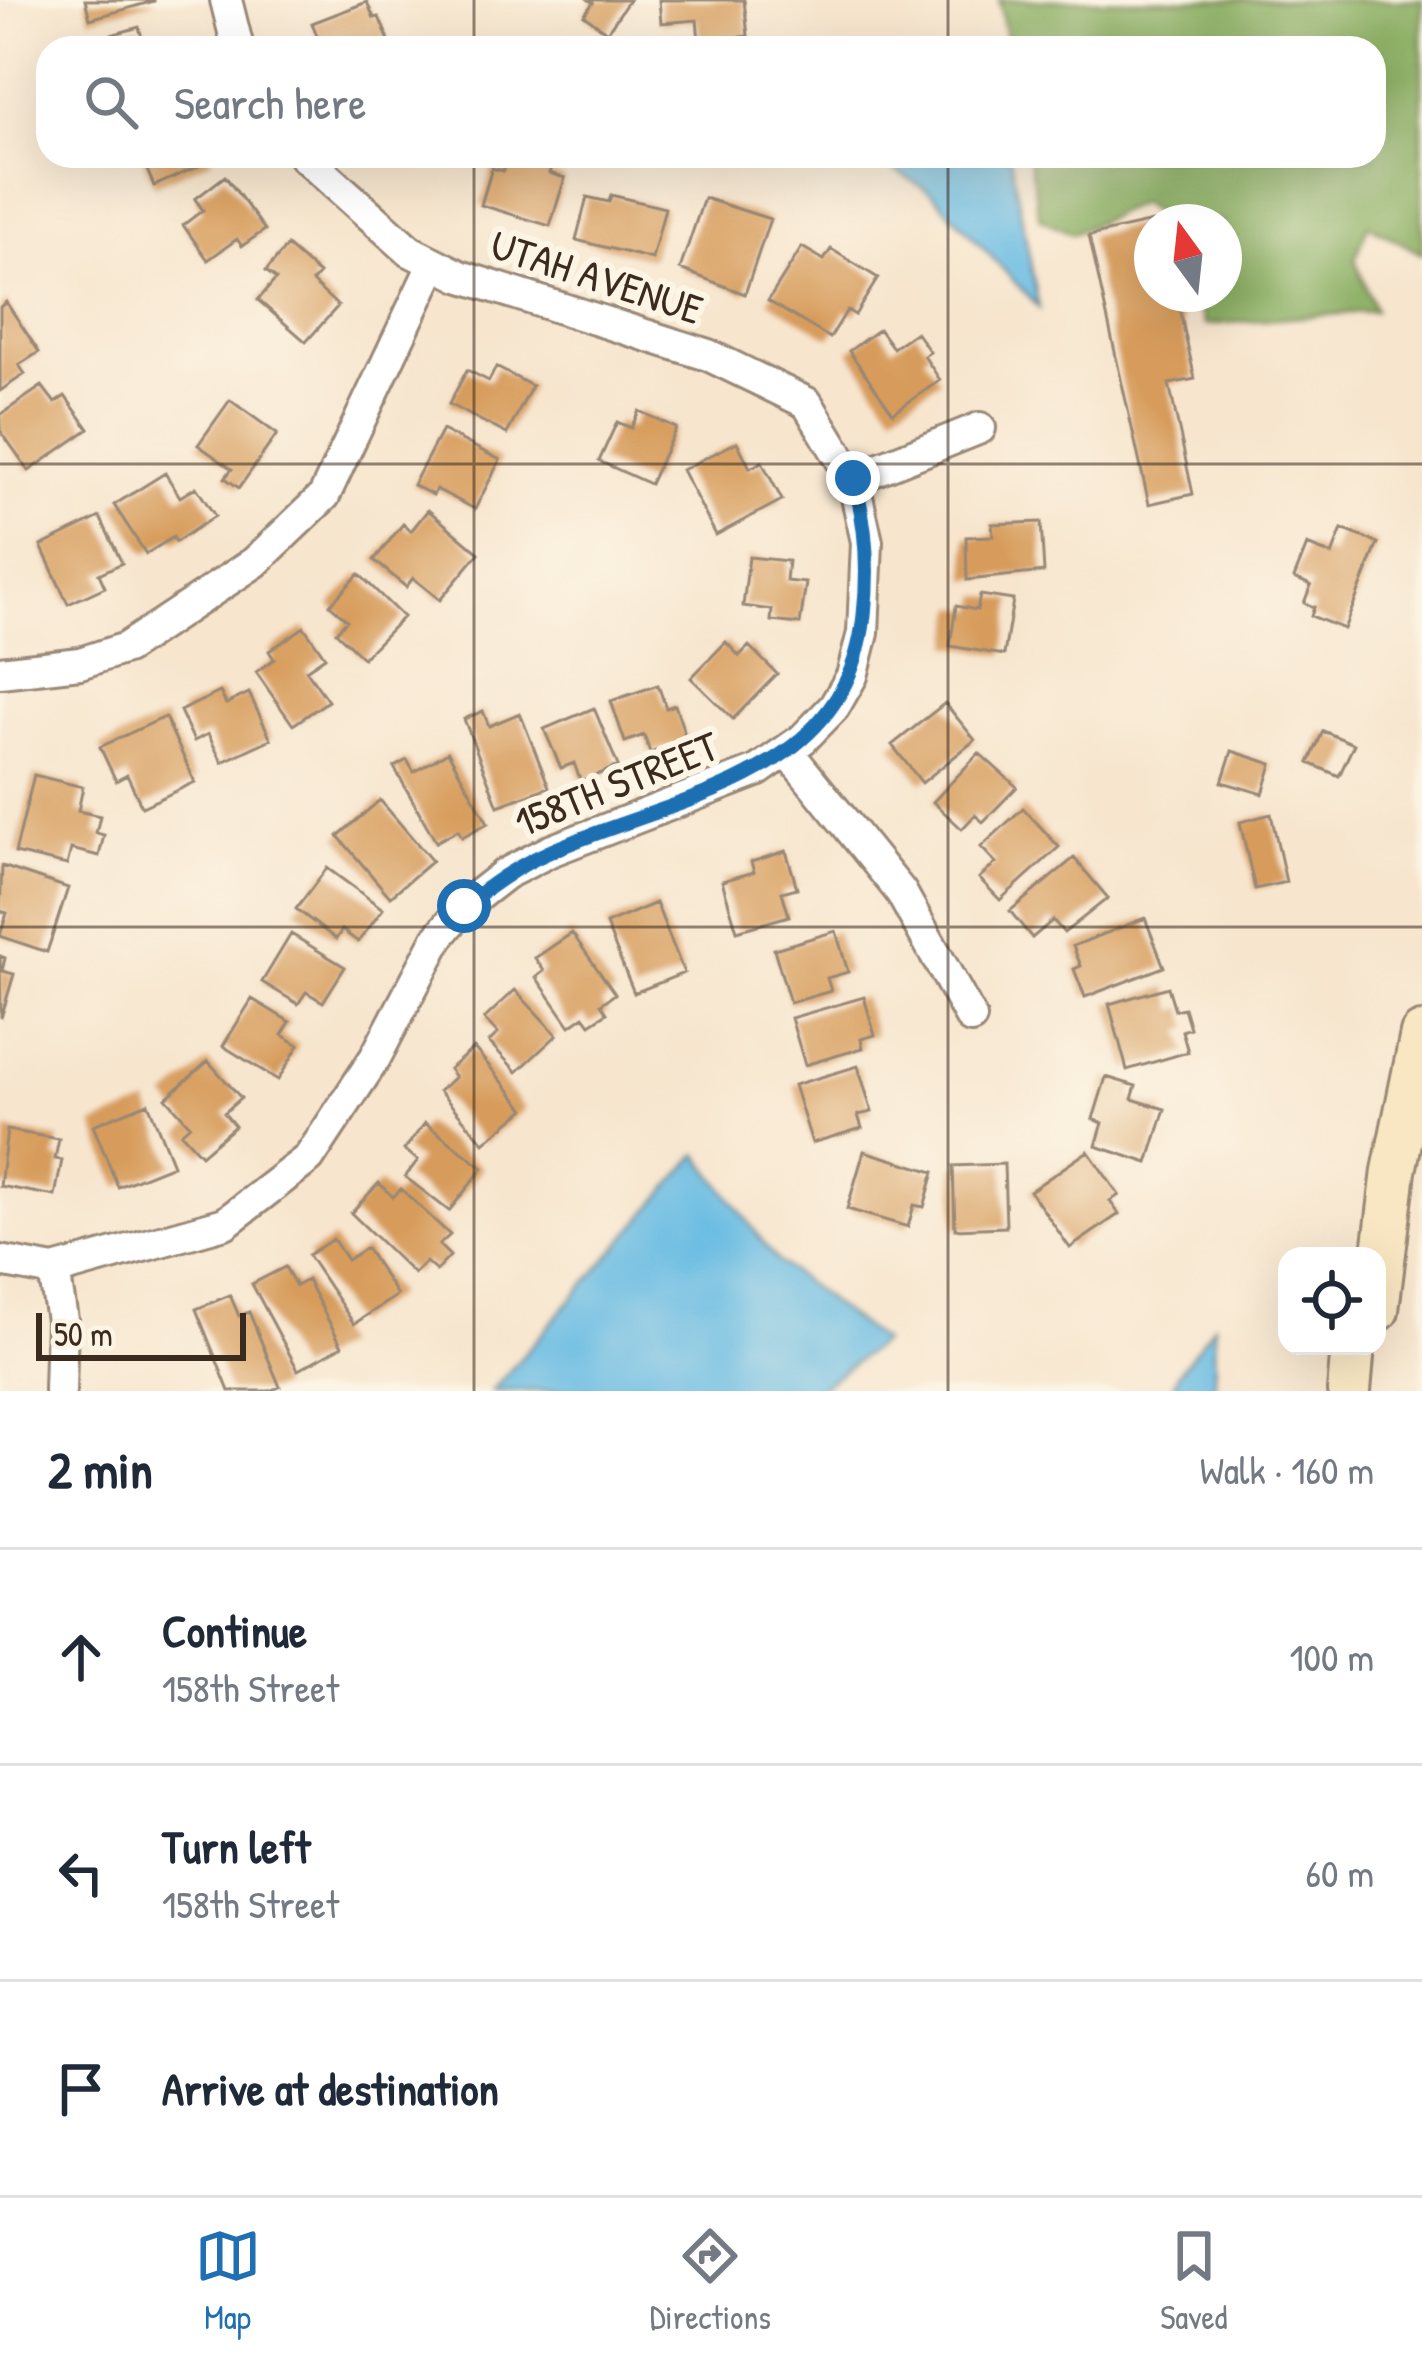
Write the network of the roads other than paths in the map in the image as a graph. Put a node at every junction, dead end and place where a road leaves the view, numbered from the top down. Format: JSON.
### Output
{"nodes":[{"id":1,"x":226,"y":0,"type":"edge"},
{"id":2,"x":235,"y":36,"type":"edge"},
{"id":3,"x":317,"y":168,"type":"edge"},
{"id":4,"x":434,"y":263,"type":"junction"},
{"id":5,"x":980,"y":428,"type":"dead end"},
{"id":6,"x":853,"y":478,"type":"junction"},
{"id":7,"x":0,"y":671,"type":"edge"},
{"id":8,"x":787,"y":751,"type":"junction"},
{"id":9,"x":971,"y":1018,"type":"dead end"},
{"id":10,"x":1422,"y":1034,"type":"edge"},
{"id":11,"x":1394,"y":1171,"type":"junction"},
{"id":12,"x":1376,"y":1247,"type":"edge"},
{"id":13,"x":1385,"y":1247,"type":"edge"},
{"id":14,"x":0,"y":1261,"type":"edge"},
{"id":15,"x":54,"y":1271,"type":"junction"},
{"id":16,"x":1352,"y":1355,"type":"edge"},
{"id":17,"x":1374,"y":1355,"type":"edge"},
{"id":18,"x":59,"y":1391,"type":"edge"},
{"id":19,"x":1349,"y":1391,"type":"edge"},
{"id":20,"x":1372,"y":1391,"type":"edge"}],
"edges":[{"from":1,"to":2,"type":"street"},
{"from":3,"to":4,"type":"street","name":"UTAH AVENUE"},
{"from":4,"to":6,"type":"street","name":"UTAH AVENUE"},
{"from":4,"to":7,"type":"street"},
{"from":5,"to":6,"type":"street"},
{"from":6,"to":8,"type":"street","name":"158TH STREET"},
{"from":8,"to":9,"type":"street"},
{"from":8,"to":15,"type":"street","name":"158TH STREET"},
{"from":10,"to":11,"type":"main road"},
{"from":11,"to":12,"type":"main road"},
{"from":11,"to":13,"type":"main road"},
{"from":14,"to":15,"type":"street","name":"158TH STREET"},
{"from":15,"to":18,"type":"street"},
{"from":16,"to":19,"type":"main road"},
{"from":17,"to":20,"type":"main road"}]}
